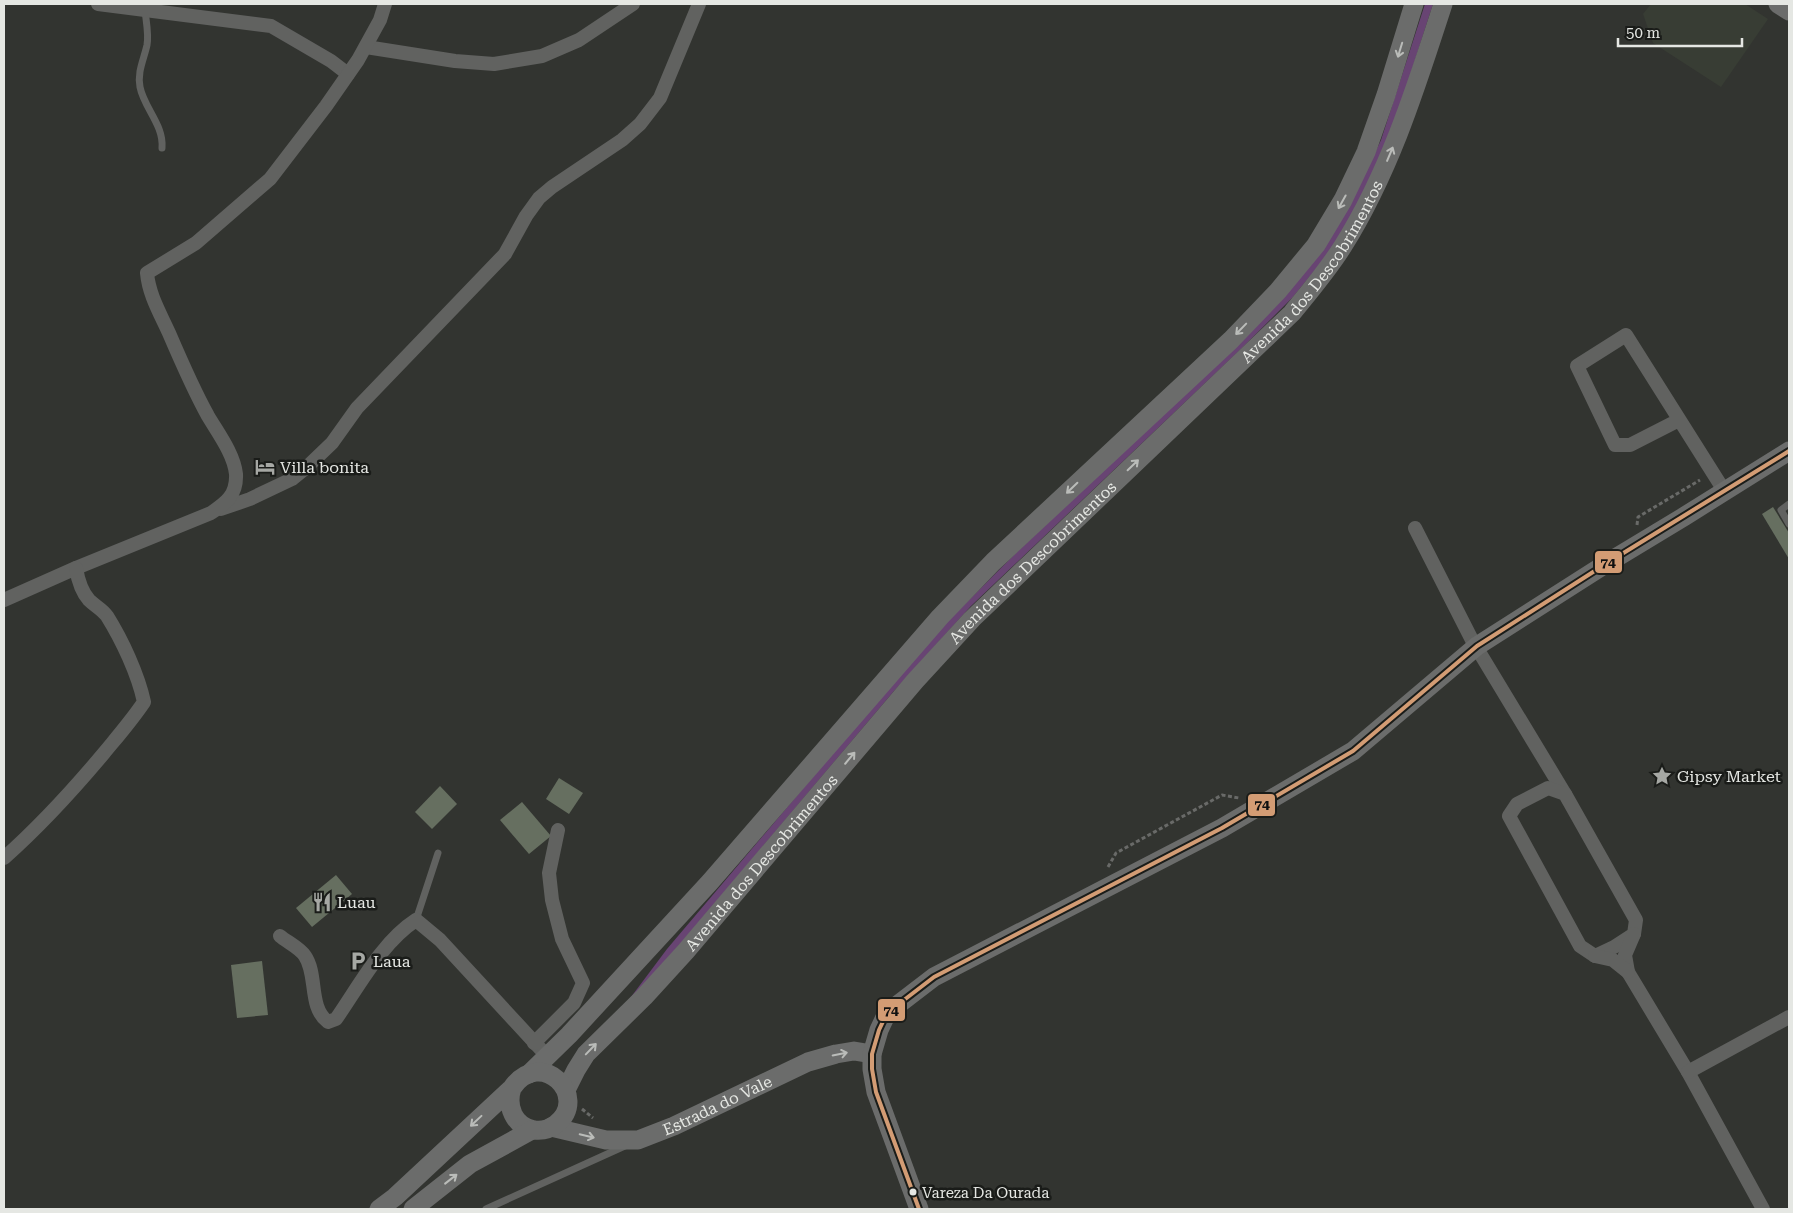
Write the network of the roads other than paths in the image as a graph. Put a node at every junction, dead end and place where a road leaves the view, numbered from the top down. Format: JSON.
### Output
{"nodes":[{"id":1,"x":98,"y":4,"type":"edge"},
{"id":2,"x":385,"y":4,"type":"edge"},
{"id":3,"x":633,"y":4,"type":"edge"},
{"id":4,"x":699,"y":4,"type":"edge"},
{"id":5,"x":1414,"y":4,"type":"edge"},
{"id":6,"x":1443,"y":4,"type":"edge"},
{"id":7,"x":1778,"y":4,"type":"edge"},
{"id":8,"x":145,"y":10,"type":"junction"},
{"id":9,"x":1789,"y":11,"type":"edge"},
{"id":10,"x":366,"y":47,"type":"junction"},
{"id":11,"x":348,"y":74,"type":"junction"},
{"id":12,"x":162,"y":148,"type":"dead end"},
{"id":13,"x":1679,"y":420,"type":"junction"},
{"id":14,"x":1789,"y":451,"type":"edge"},
{"id":15,"x":231,"y":457,"type":"junction"},
{"id":16,"x":1725,"y":492,"type":"junction"},
{"id":17,"x":250,"y":499,"type":"junction"},
{"id":18,"x":1789,"y":504,"type":"edge"},
{"id":19,"x":213,"y":511,"type":"junction"},
{"id":20,"x":1789,"y":524,"type":"edge"},
{"id":21,"x":1415,"y":528,"type":"dead end"},
{"id":22,"x":76,"y":568,"type":"junction"},
{"id":23,"x":4,"y":600,"type":"edge"},
{"id":24,"x":1477,"y":646,"type":"junction"},
{"id":25,"x":1543,"y":760,"type":"junction"},
{"id":26,"x":1565,"y":794,"type":"junction"},
{"id":27,"x":1534,"y":796,"type":"junction"},
{"id":28,"x":558,"y":830,"type":"dead end"},
{"id":29,"x":438,"y":853,"type":"dead end"},
{"id":30,"x":4,"y":858,"type":"edge"},
{"id":31,"x":416,"y":920,"type":"junction"},
{"id":32,"x":1634,"y":934,"type":"junction"},
{"id":33,"x":280,"y":936,"type":"dead end"},
{"id":34,"x":1595,"y":956,"type":"junction"},
{"id":35,"x":1628,"y":972,"type":"junction"},
{"id":36,"x":1789,"y":1017,"type":"edge"},
{"id":37,"x":541,"y":1049,"type":"junction"},
{"id":38,"x":872,"y":1054,"type":"junction"},
{"id":39,"x":1688,"y":1072,"type":"junction"},
{"id":40,"x":529,"y":1074,"type":"junction"},
{"id":41,"x":512,"y":1088,"type":"junction"},
{"id":42,"x":567,"y":1096,"type":"junction"},
{"id":43,"x":551,"y":1128,"type":"junction"},
{"id":44,"x":532,"y":1130,"type":"junction"},
{"id":45,"x":631,"y":1140,"type":"junction"},
{"id":46,"x":378,"y":1209,"type":"edge"},
{"id":47,"x":413,"y":1209,"type":"edge"},
{"id":48,"x":486,"y":1209,"type":"edge"},
{"id":49,"x":919,"y":1209,"type":"edge"},
{"id":50,"x":1763,"y":1209,"type":"edge"}],
"edges":[{"from":1,"to":8,"type":"street"},
{"from":2,"to":10,"type":"street"},
{"from":3,"to":10,"type":"street"},
{"from":4,"to":17,"type":"street"},
{"from":5,"to":37,"type":"main road","name":"Avenida dos Descobrimentos","one_way":true},
{"from":42,"to":6,"type":"main road","name":"Avenida dos Descobrimentos","one_way":true},
{"from":7,"to":9,"type":"main road"},
{"from":8,"to":11,"type":"street"},
{"from":8,"to":12,"type":"lane"},
{"from":10,"to":11,"type":"street"},
{"from":11,"to":15,"type":"street"},
{"from":13,"to":13,"type":"street"},
{"from":13,"to":16,"type":"street"},
{"from":14,"to":16,"type":"main road"},
{"from":15,"to":17,"type":"street"},
{"from":15,"to":19,"type":"street"},
{"from":16,"to":24,"type":"main road"},
{"from":17,"to":19,"type":"street"},
{"from":18,"to":20,"type":"lane"},
{"from":19,"to":22,"type":"street"},
{"from":21,"to":24,"type":"street"},
{"from":22,"to":23,"type":"street"},
{"from":22,"to":30,"type":"street"},
{"from":24,"to":25,"type":"street"},
{"from":24,"to":38,"type":"main road"},
{"from":25,"to":26,"type":"street"},
{"from":25,"to":27,"type":"street"},
{"from":26,"to":27,"type":"street"},
{"from":26,"to":32,"type":"street"},
{"from":27,"to":34,"type":"street"},
{"from":28,"to":37,"type":"street"},
{"from":29,"to":31,"type":"lane"},
{"from":31,"to":33,"type":"street"},
{"from":31,"to":37,"type":"street"},
{"from":32,"to":34,"type":"street"},
{"from":32,"to":35,"type":"street"},
{"from":34,"to":35,"type":"street"},
{"from":35,"to":39,"type":"street"},
{"from":36,"to":39,"type":"street"},
{"from":37,"to":40,"type":"main road","name":"Avenida dos Descobrimentos"},
{"from":45,"to":38,"type":"main road","name":"Estrada do Vale","one_way":true},
{"from":38,"to":49,"type":"main road"},
{"from":39,"to":50,"type":"street"},
{"from":40,"to":41,"type":"main road"},
{"from":40,"to":42,"type":"main road"},
{"from":41,"to":44,"type":"main road"},
{"from":41,"to":46,"type":"main road","one_way":true},
{"from":42,"to":43,"type":"main road"},
{"from":43,"to":44,"type":"main road"},
{"from":43,"to":45,"type":"main road","one_way":true},
{"from":47,"to":44,"type":"main road","one_way":true},
{"from":45,"to":48,"type":"lane"}]}
